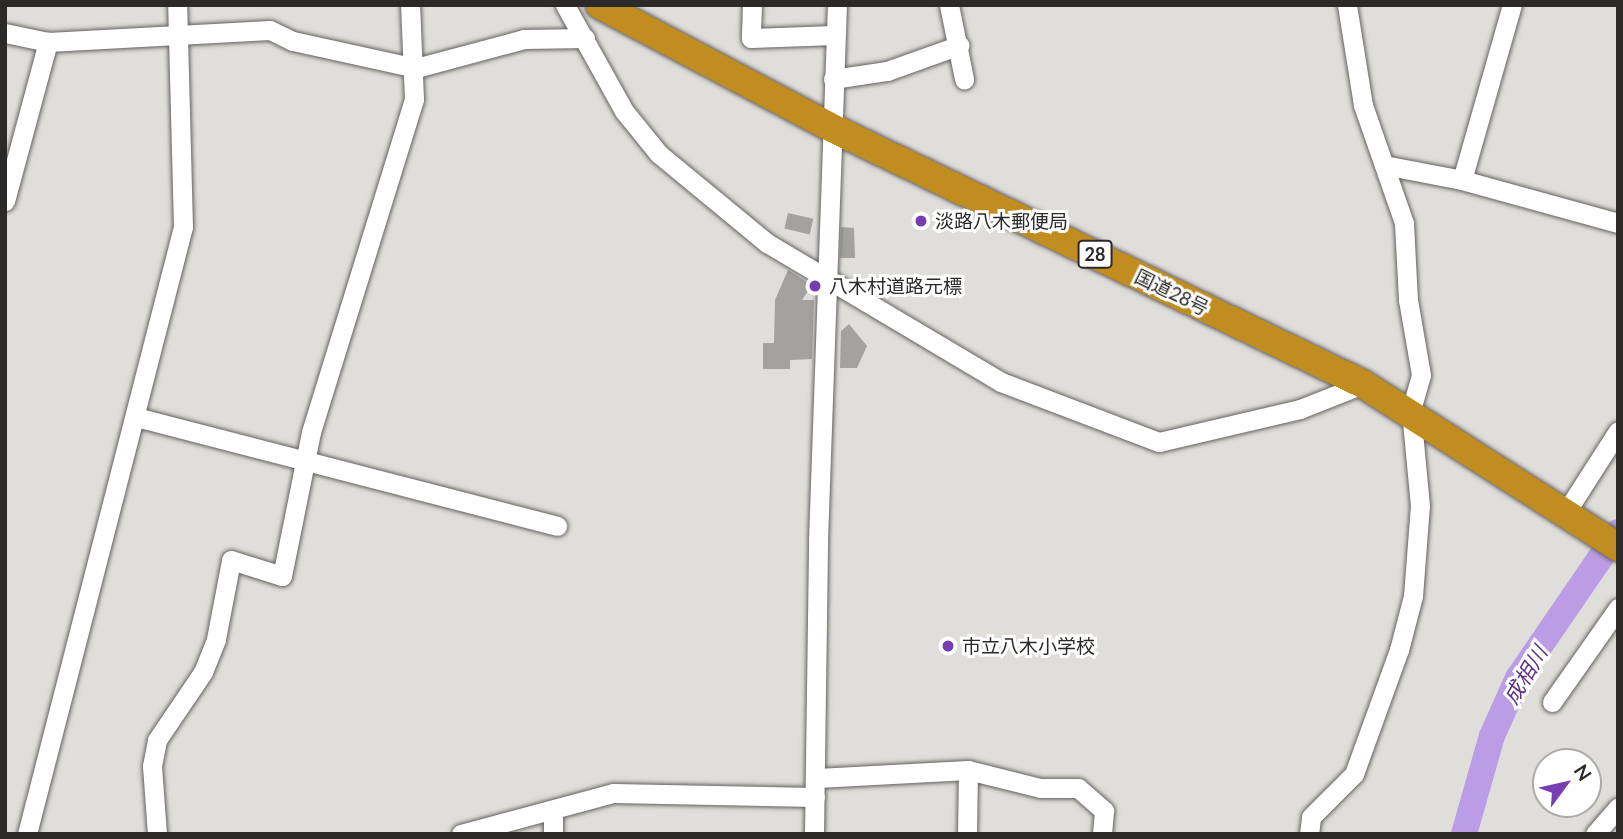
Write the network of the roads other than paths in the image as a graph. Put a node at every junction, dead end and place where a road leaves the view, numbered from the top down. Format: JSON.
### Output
{"nodes":[{"id":1,"x":177,"y":5,"type":"edge"},
{"id":2,"x":410,"y":5,"type":"edge"},
{"id":3,"x":565,"y":5,"type":"edge"},
{"id":4,"x":600,"y":5,"type":"edge"},
{"id":5,"x":752,"y":5,"type":"edge"},
{"id":6,"x":837,"y":5,"type":"edge"},
{"id":7,"x":949,"y":5,"type":"edge"},
{"id":8,"x":1347,"y":5,"type":"edge"},
{"id":9,"x":1512,"y":5,"type":"edge"},
{"id":10,"x":177,"y":32,"type":"junction"},
{"id":11,"x":5,"y":33,"type":"edge"},
{"id":12,"x":834,"y":35,"type":"junction"},
{"id":13,"x":585,"y":38,"type":"junction"},
{"id":14,"x":48,"y":42,"type":"junction"},
{"id":15,"x":960,"y":45,"type":"junction"},
{"id":16,"x":416,"y":68,"type":"junction"},
{"id":17,"x":834,"y":79,"type":"junction"},
{"id":18,"x":964,"y":79,"type":"dead end"},
{"id":19,"x":832,"y":128,"type":"junction"},
{"id":20,"x":1384,"y":165,"type":"junction"},
{"id":21,"x":1462,"y":180,"type":"junction"},
{"id":22,"x":5,"y":201,"type":"edge"},
{"id":23,"x":1618,"y":223,"type":"edge"},
{"id":24,"x":825,"y":276,"type":"junction"},
{"id":25,"x":1363,"y":384,"type":"junction"},
{"id":26,"x":1411,"y":410,"type":"junction"},
{"id":27,"x":136,"y":416,"type":"junction"},
{"id":28,"x":1618,"y":431,"type":"edge"},
{"id":29,"x":303,"y":460,"type":"junction"},
{"id":30,"x":1573,"y":517,"type":"junction"},
{"id":31,"x":557,"y":526,"type":"dead end"},
{"id":32,"x":1618,"y":547,"type":"edge"},
{"id":33,"x":1618,"y":608,"type":"edge"},
{"id":34,"x":1552,"y":702,"type":"dead end"},
{"id":35,"x":968,"y":771,"type":"junction"},
{"id":36,"x":816,"y":787,"type":"junction"},
{"id":37,"x":1618,"y":808,"type":"edge"},
{"id":38,"x":553,"y":811,"type":"junction"},
{"id":39,"x":27,"y":834,"type":"edge"},
{"id":40,"x":157,"y":834,"type":"edge"},
{"id":41,"x":461,"y":834,"type":"edge"},
{"id":42,"x":553,"y":834,"type":"edge"},
{"id":43,"x":814,"y":834,"type":"edge"},
{"id":44,"x":967,"y":834,"type":"edge"},
{"id":45,"x":1102,"y":834,"type":"edge"},
{"id":46,"x":1309,"y":834,"type":"edge"},
{"id":47,"x":1594,"y":834,"type":"edge"}],
"edges":[{"from":1,"to":10,"type":"street"},
{"from":2,"to":16,"type":"street"},
{"from":3,"to":13,"type":"street"},
{"from":4,"to":19,"type":"highway","name":"国道28号","number":"28"},
{"from":5,"to":12,"type":"street"},
{"from":6,"to":12,"type":"street"},
{"from":7,"to":15,"type":"street"},
{"from":8,"to":20,"type":"street"},
{"from":9,"to":21,"type":"street"},
{"from":10,"to":14,"type":"street"},
{"from":10,"to":16,"type":"street"},
{"from":10,"to":27,"type":"street"},
{"from":11,"to":14,"type":"street"},
{"from":12,"to":17,"type":"street"},
{"from":13,"to":16,"type":"street"},
{"from":13,"to":24,"type":"street"},
{"from":14,"to":22,"type":"street"},
{"from":15,"to":17,"type":"street"},
{"from":15,"to":18,"type":"street"},
{"from":16,"to":29,"type":"street"},
{"from":17,"to":19,"type":"street"},
{"from":19,"to":24,"type":"street"},
{"from":19,"to":25,"type":"highway","name":"国道28号","number":"28"},
{"from":20,"to":21,"type":"street"},
{"from":20,"to":26,"type":"street"},
{"from":21,"to":23,"type":"street"},
{"from":24,"to":25,"type":"street"},
{"from":24,"to":36,"type":"street"},
{"from":25,"to":26,"type":"highway","name":"国道28号","number":"28"},
{"from":26,"to":30,"type":"highway","name":"国道28号","number":"28"},
{"from":26,"to":46,"type":"street"},
{"from":27,"to":29,"type":"street"},
{"from":27,"to":39,"type":"street"},
{"from":28,"to":30,"type":"street"},
{"from":29,"to":31,"type":"street"},
{"from":29,"to":40,"type":"street"},
{"from":30,"to":32,"type":"highway","name":"国道28号","number":"28"},
{"from":33,"to":34,"type":"street"},
{"from":35,"to":36,"type":"street"},
{"from":35,"to":44,"type":"street"},
{"from":35,"to":45,"type":"street"},
{"from":36,"to":38,"type":"street"},
{"from":36,"to":43,"type":"street"},
{"from":37,"to":47,"type":"street"},
{"from":38,"to":41,"type":"street"},
{"from":38,"to":42,"type":"street"}]}
